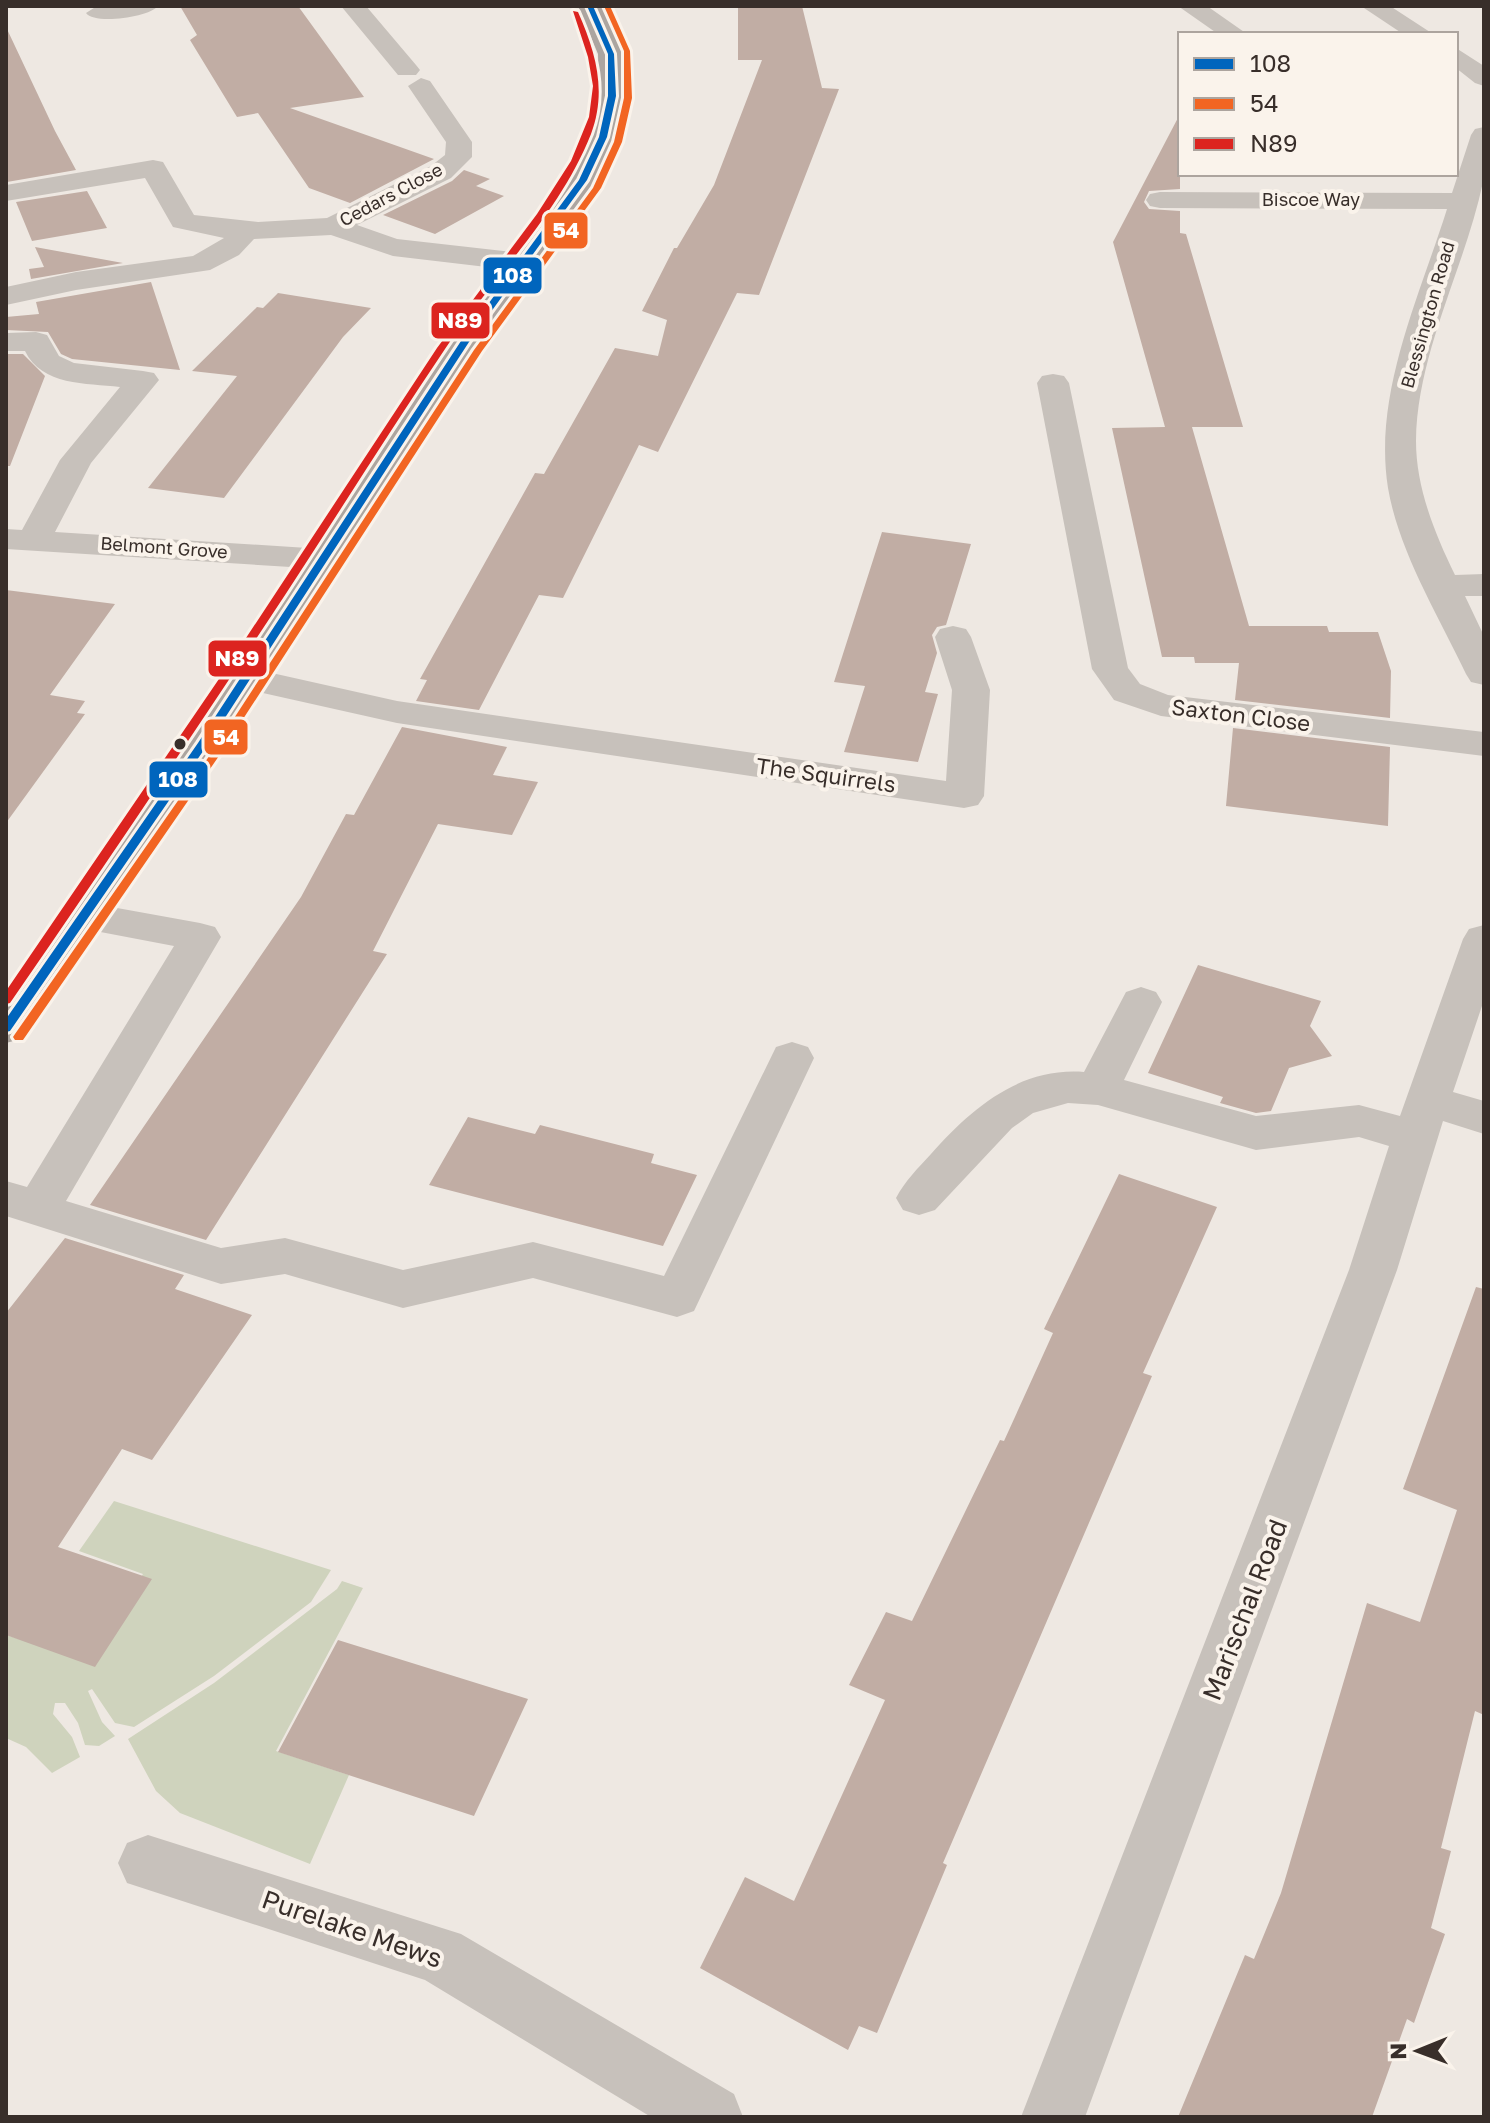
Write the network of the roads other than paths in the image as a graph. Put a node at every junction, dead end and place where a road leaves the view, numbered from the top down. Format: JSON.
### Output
{"nodes":[{"id":1,"x":146,"y":6,"type":"edge"},
{"id":2,"x":353,"y":6,"type":"edge"},
{"id":3,"x":590,"y":6,"type":"edge"},
{"id":4,"x":1190,"y":6,"type":"edge"},
{"id":5,"x":1373,"y":6,"type":"edge"},
{"id":6,"x":98,"y":13,"type":"dead end"},
{"id":7,"x":1232,"y":32,"type":"edge"},
{"id":8,"x":1418,"y":32,"type":"edge"},
{"id":9,"x":1458,"y":58,"type":"edge"},
{"id":10,"x":1484,"y":78,"type":"edge"},
{"id":11,"x":1484,"y":135,"type":"edge"},
{"id":12,"x":6,"y":193,"type":"edge"},
{"id":13,"x":1160,"y":200,"type":"dead end"},
{"id":14,"x":1467,"y":220,"type":"edge"},
{"id":15,"x":333,"y":226,"type":"junction"},
{"id":16,"x":246,"y":231,"type":"junction"},
{"id":17,"x":521,"y":262,"type":"junction"},
{"id":18,"x":6,"y":296,"type":"edge"},
{"id":19,"x":6,"y":342,"type":"edge"},
{"id":20,"x":1053,"y":383,"type":"dead end"},
{"id":21,"x":20,"y":539,"type":"edge"},
{"id":22,"x":323,"y":559,"type":"junction"},
{"id":23,"x":1484,"y":585,"type":"edge"},
{"id":24,"x":1442,"y":586,"type":"junction"},
{"id":25,"x":953,"y":637,"type":"dead end"},
{"id":26,"x":1484,"y":674,"type":"edge"},
{"id":27,"x":245,"y":678,"type":"junction"},
{"id":28,"x":1484,"y":744,"type":"edge"},
{"id":29,"x":84,"y":916,"type":"junction"},
{"id":30,"x":1483,"y":946,"type":"edge"},
{"id":31,"x":1141,"y":1002,"type":"dead end"},
{"id":32,"x":6,"y":1028,"type":"edge"},
{"id":33,"x":792,"y":1058,"type":"dead end"},
{"id":34,"x":1098,"y":1089,"type":"junction"},
{"id":35,"x":1422,"y":1118,"type":"junction"},
{"id":36,"x":1484,"y":1118,"type":"edge"},
{"id":37,"x":919,"y":1198,"type":"dead end"},
{"id":38,"x":22,"y":1204,"type":"edge"},
{"id":39,"x":148,"y":1863,"type":"dead end"},
{"id":40,"x":711,"y":2117,"type":"edge"},
{"id":41,"x":1053,"y":2117,"type":"edge"}],
"edges":[{"from":1,"to":6,"type":"street"},
{"from":2,"to":15,"type":"street","name":"Cedars Close"},
{"from":3,"to":17,"type":"main road"},
{"from":4,"to":7,"type":"street"},
{"from":5,"to":8,"type":"street"},
{"from":9,"to":10,"type":"street"},
{"from":11,"to":14,"type":"street","name":"Blessington Road"},
{"from":12,"to":16,"type":"street"},
{"from":13,"to":14,"type":"street","name":"Biscoe Way"},
{"from":14,"to":24,"type":"street","name":"Blessington Road"},
{"from":15,"to":16,"type":"street"},
{"from":15,"to":17,"type":"street","name":"Cedars Close"},
{"from":16,"to":18,"type":"street"},
{"from":17,"to":22,"type":"main road"},
{"from":19,"to":21,"type":"street"},
{"from":20,"to":28,"type":"street","name":"Saxton Close"},
{"from":21,"to":22,"type":"street","name":"Belmont Grove"},
{"from":22,"to":27,"type":"main road"},
{"from":23,"to":24,"type":"street"},
{"from":24,"to":26,"type":"street","name":"Blessington Road"},
{"from":25,"to":27,"type":"street","name":"The Squirrels"},
{"from":27,"to":29,"type":"main road"},
{"from":29,"to":32,"type":"main road"},
{"from":29,"to":38,"type":"street"},
{"from":30,"to":35,"type":"street","name":"Marischal Road"},
{"from":31,"to":34,"type":"street"},
{"from":33,"to":38,"type":"street"},
{"from":34,"to":35,"type":"street"},
{"from":34,"to":37,"type":"street"},
{"from":35,"to":36,"type":"street"},
{"from":35,"to":41,"type":"street","name":"Marischal Road"},
{"from":39,"to":40,"type":"street","name":"Purelake Mews"}]}
